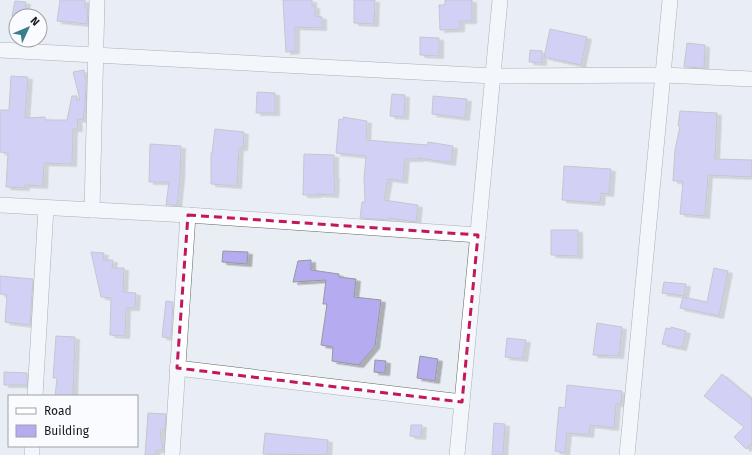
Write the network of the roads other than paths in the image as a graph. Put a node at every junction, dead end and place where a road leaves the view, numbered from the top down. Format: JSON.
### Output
{"nodes":[{"id":1,"x":98,"y":0,"type":"edge"},
{"id":2,"x":500,"y":0,"type":"edge"},
{"id":3,"x":670,"y":0,"type":"edge"},
{"id":4,"x":0,"y":50,"type":"edge"},
{"id":5,"x":96,"y":55,"type":"junction"},
{"id":6,"x":664,"y":75,"type":"junction"},
{"id":7,"x":493,"y":76,"type":"junction"},
{"id":8,"x":752,"y":79,"type":"edge"},
{"id":9,"x":0,"y":205,"type":"edge"},
{"id":10,"x":46,"y":208,"type":"junction"},
{"id":11,"x":92,"y":210,"type":"junction"},
{"id":12,"x":188,"y":215,"type":"junction"},
{"id":13,"x":478,"y":235,"type":"junction"},
{"id":14,"x":177,"y":368,"type":"junction"},
{"id":15,"x":35,"y":395,"type":"edge"},
{"id":16,"x":462,"y":402,"type":"junction"},
{"id":17,"x":172,"y":455,"type":"edge"},
{"id":18,"x":457,"y":455,"type":"edge"},
{"id":19,"x":627,"y":455,"type":"edge"}],
"edges":[{"from":1,"to":5,"type":"street"},
{"from":2,"to":7,"type":"street"},
{"from":3,"to":6,"type":"street"},
{"from":4,"to":5,"type":"street"},
{"from":5,"to":7,"type":"street"},
{"from":5,"to":11,"type":"street"},
{"from":6,"to":7,"type":"street"},
{"from":6,"to":8,"type":"street"},
{"from":6,"to":19,"type":"street"},
{"from":7,"to":13,"type":"street"},
{"from":9,"to":10,"type":"street"},
{"from":10,"to":11,"type":"street"},
{"from":10,"to":15,"type":"street"},
{"from":11,"to":12,"type":"street"},
{"from":12,"to":13,"type":"street"},
{"from":12,"to":14,"type":"street"},
{"from":13,"to":16,"type":"street"},
{"from":14,"to":16,"type":"street"},
{"from":14,"to":17,"type":"street"},
{"from":16,"to":18,"type":"street"}]}
